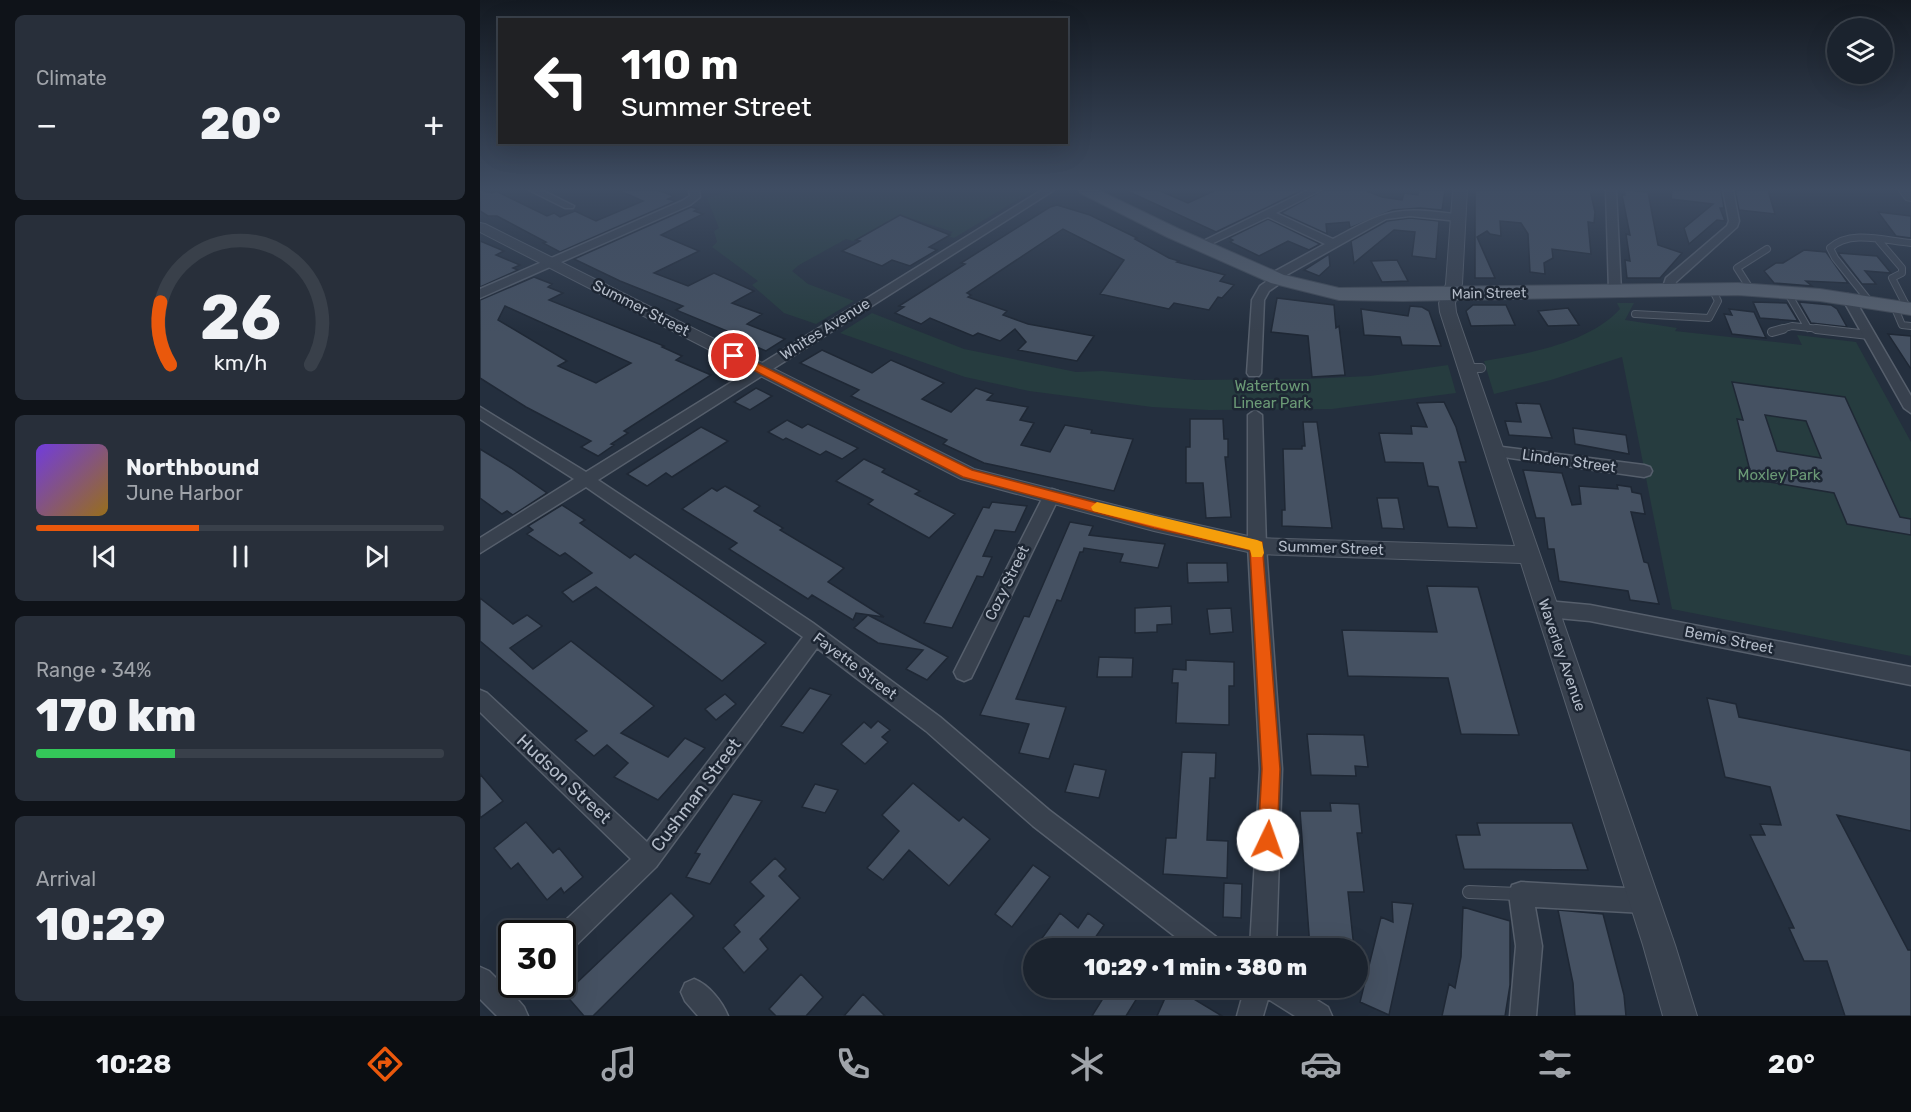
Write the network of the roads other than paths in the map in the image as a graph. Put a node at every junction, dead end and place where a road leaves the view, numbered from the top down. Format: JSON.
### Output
{"nodes":[{"id":1,"x":501,"y":237,"type":"edge"},
{"id":2,"x":609,"y":237,"type":"edge"},
{"id":3,"x":973,"y":237,"type":"edge"},
{"id":4,"x":1185,"y":237,"type":"edge"},
{"id":5,"x":1217,"y":237,"type":"edge"},
{"id":6,"x":1320,"y":237,"type":"edge"},
{"id":7,"x":1347,"y":237,"type":"edge"},
{"id":8,"x":1457,"y":237,"type":"edge"},
{"id":9,"x":1613,"y":237,"type":"edge"},
{"id":10,"x":1719,"y":237,"type":"edge"},
{"id":11,"x":1879,"y":241,"type":"junction"},
{"id":12,"x":1911,"y":243,"type":"edge"},
{"id":13,"x":1334,"y":244,"type":"junction"},
{"id":14,"x":1201,"y":245,"type":"junction"},
{"id":15,"x":1767,"y":249,"type":"dead end"},
{"id":16,"x":551,"y":263,"type":"junction"},
{"id":17,"x":1276,"y":278,"type":"junction"},
{"id":18,"x":1712,"y":289,"type":"junction"},
{"id":19,"x":1668,"y":290,"type":"junction"},
{"id":20,"x":1751,"y":290,"type":"junction"},
{"id":21,"x":1615,"y":291,"type":"junction"},
{"id":22,"x":1787,"y":292,"type":"junction"},
{"id":23,"x":480,"y":294,"type":"edge"},
{"id":24,"x":1451,"y":294,"type":"junction"},
{"id":25,"x":1848,"y":298,"type":"junction"},
{"id":26,"x":1870,"y":302,"type":"junction"},
{"id":27,"x":1906,"y":312,"type":"edge"},
{"id":28,"x":1635,"y":314,"type":"dead end"},
{"id":29,"x":1808,"y":328,"type":"junction"},
{"id":30,"x":1772,"y":332,"type":"dead end"},
{"id":31,"x":1869,"y":335,"type":"junction"},
{"id":32,"x":761,"y":369,"type":"junction"},
{"id":33,"x":1254,"y":373,"type":"dead end"},
{"id":34,"x":1911,"y":408,"type":"edge"},
{"id":35,"x":480,"y":412,"type":"edge"},
{"id":36,"x":1255,"y":415,"type":"dead end"},
{"id":37,"x":1494,"y":451,"type":"junction"},
{"id":38,"x":1644,"y":471,"type":"dead end"},
{"id":39,"x":586,"y":479,"type":"junction"},
{"id":40,"x":1052,"y":495,"type":"junction"},
{"id":41,"x":480,"y":546,"type":"edge"},
{"id":42,"x":1257,"y":546,"type":"junction"},
{"id":43,"x":1529,"y":555,"type":"junction"},
{"id":44,"x":1547,"y":609,"type":"junction"},
{"id":45,"x":815,"y":636,"type":"junction"},
{"id":46,"x":964,"y":672,"type":"dead end"},
{"id":47,"x":1911,"y":676,"type":"edge"},
{"id":48,"x":480,"y":699,"type":"edge"},
{"id":49,"x":648,"y":859,"type":"junction"},
{"id":50,"x":1469,"y":892,"type":"dead end"},
{"id":51,"x":1521,"y":894,"type":"junction"},
{"id":52,"x":1644,"y":901,"type":"junction"},
{"id":53,"x":576,"y":928,"type":"edge"},
{"id":54,"x":1197,"y":938,"type":"edge"},
{"id":55,"x":1263,"y":938,"type":"edge"},
{"id":56,"x":480,"y":980,"type":"edge"},
{"id":57,"x":694,"y":992,"type":"dead end"},
{"id":58,"x":1255,"y":998,"type":"edge"},
{"id":59,"x":1290,"y":998,"type":"edge"},
{"id":60,"x":510,"y":999,"type":"edge"},
{"id":61,"x":715,"y":1016,"type":"edge"},
{"id":62,"x":1250,"y":1016,"type":"edge"},
{"id":63,"x":1319,"y":1016,"type":"edge"},
{"id":64,"x":1523,"y":1016,"type":"edge"},
{"id":65,"x":1680,"y":1016,"type":"edge"}],
"edges":[{"from":1,"to":16,"type":"street","name":"Summer Street"},
{"from":2,"to":16,"type":"street"},
{"from":3,"to":32,"type":"street","name":"Whites Avenue"},
{"from":4,"to":14,"type":"main road","name":"Main Street"},
{"from":5,"to":14,"type":"street"},
{"from":6,"to":13,"type":"street"},
{"from":7,"to":13,"type":"street"},
{"from":8,"to":24,"type":"street","name":"Waverley Avenue"},
{"from":9,"to":21,"type":"street"},
{"from":10,"to":19,"type":"street"},
{"from":11,"to":12,"type":"lane"},
{"from":11,"to":26,"type":"lane"},
{"from":11,"to":27,"type":"lane"},
{"from":13,"to":17,"type":"street"},
{"from":14,"to":17,"type":"main road","name":"Main Street"},
{"from":15,"to":20,"type":"lane"},
{"from":16,"to":23,"type":"street"},
{"from":16,"to":32,"type":"street","name":"Summer Street"},
{"from":17,"to":24,"type":"main road","name":"Main Street"},
{"from":17,"to":33,"type":"street"},
{"from":18,"to":19,"type":"main road","name":"Main Street"},
{"from":18,"to":20,"type":"main road","name":"Main Street"},
{"from":18,"to":28,"type":"lane"},
{"from":19,"to":21,"type":"main road","name":"Main Street"},
{"from":20,"to":22,"type":"main road","name":"Main Street"},
{"from":21,"to":24,"type":"main road","name":"Main Street"},
{"from":22,"to":25,"type":"main road","name":"Main Street"},
{"from":22,"to":29,"type":"lane"},
{"from":24,"to":37,"type":"street","name":"Waverley Avenue"},
{"from":25,"to":26,"type":"main road","name":"Main Street"},
{"from":25,"to":31,"type":"street"},
{"from":26,"to":27,"type":"main road","name":"Main Street"},
{"from":29,"to":30,"type":"lane"},
{"from":29,"to":31,"type":"lane"},
{"from":31,"to":34,"type":"street"},
{"from":32,"to":39,"type":"street","name":"Whites Avenue"},
{"from":32,"to":40,"type":"street","name":"Summer Street"},
{"from":35,"to":39,"type":"street","name":"Fayette Street"},
{"from":36,"to":42,"type":"street"},
{"from":37,"to":38,"type":"street","name":"Linden Street"},
{"from":37,"to":43,"type":"street","name":"Waverley Avenue"},
{"from":39,"to":41,"type":"street","name":"Whites Avenue"},
{"from":39,"to":45,"type":"street","name":"Fayette Street"},
{"from":40,"to":42,"type":"street","name":"Summer Street"},
{"from":40,"to":46,"type":"street","name":"Cozy Street"},
{"from":42,"to":43,"type":"street","name":"Summer Street"},
{"from":42,"to":55,"type":"street"},
{"from":43,"to":44,"type":"street","name":"Waverley Avenue"},
{"from":44,"to":47,"type":"street","name":"Bemis Street"},
{"from":44,"to":52,"type":"street","name":"Waverley Avenue"},
{"from":45,"to":49,"type":"street","name":"Cushman Street"},
{"from":45,"to":54,"type":"street","name":"Fayette Street"},
{"from":48,"to":49,"type":"street","name":"Hudson Street"},
{"from":49,"to":53,"type":"street","name":"Cushman Street"},
{"from":50,"to":51,"type":"lane"},
{"from":51,"to":52,"type":"street"},
{"from":51,"to":64,"type":"street"},
{"from":52,"to":65,"type":"street","name":"Waverley Avenue"},
{"from":56,"to":60,"type":"street"},
{"from":57,"to":61,"type":"street"},
{"from":58,"to":62,"type":"street"},
{"from":59,"to":63,"type":"street"}]}
